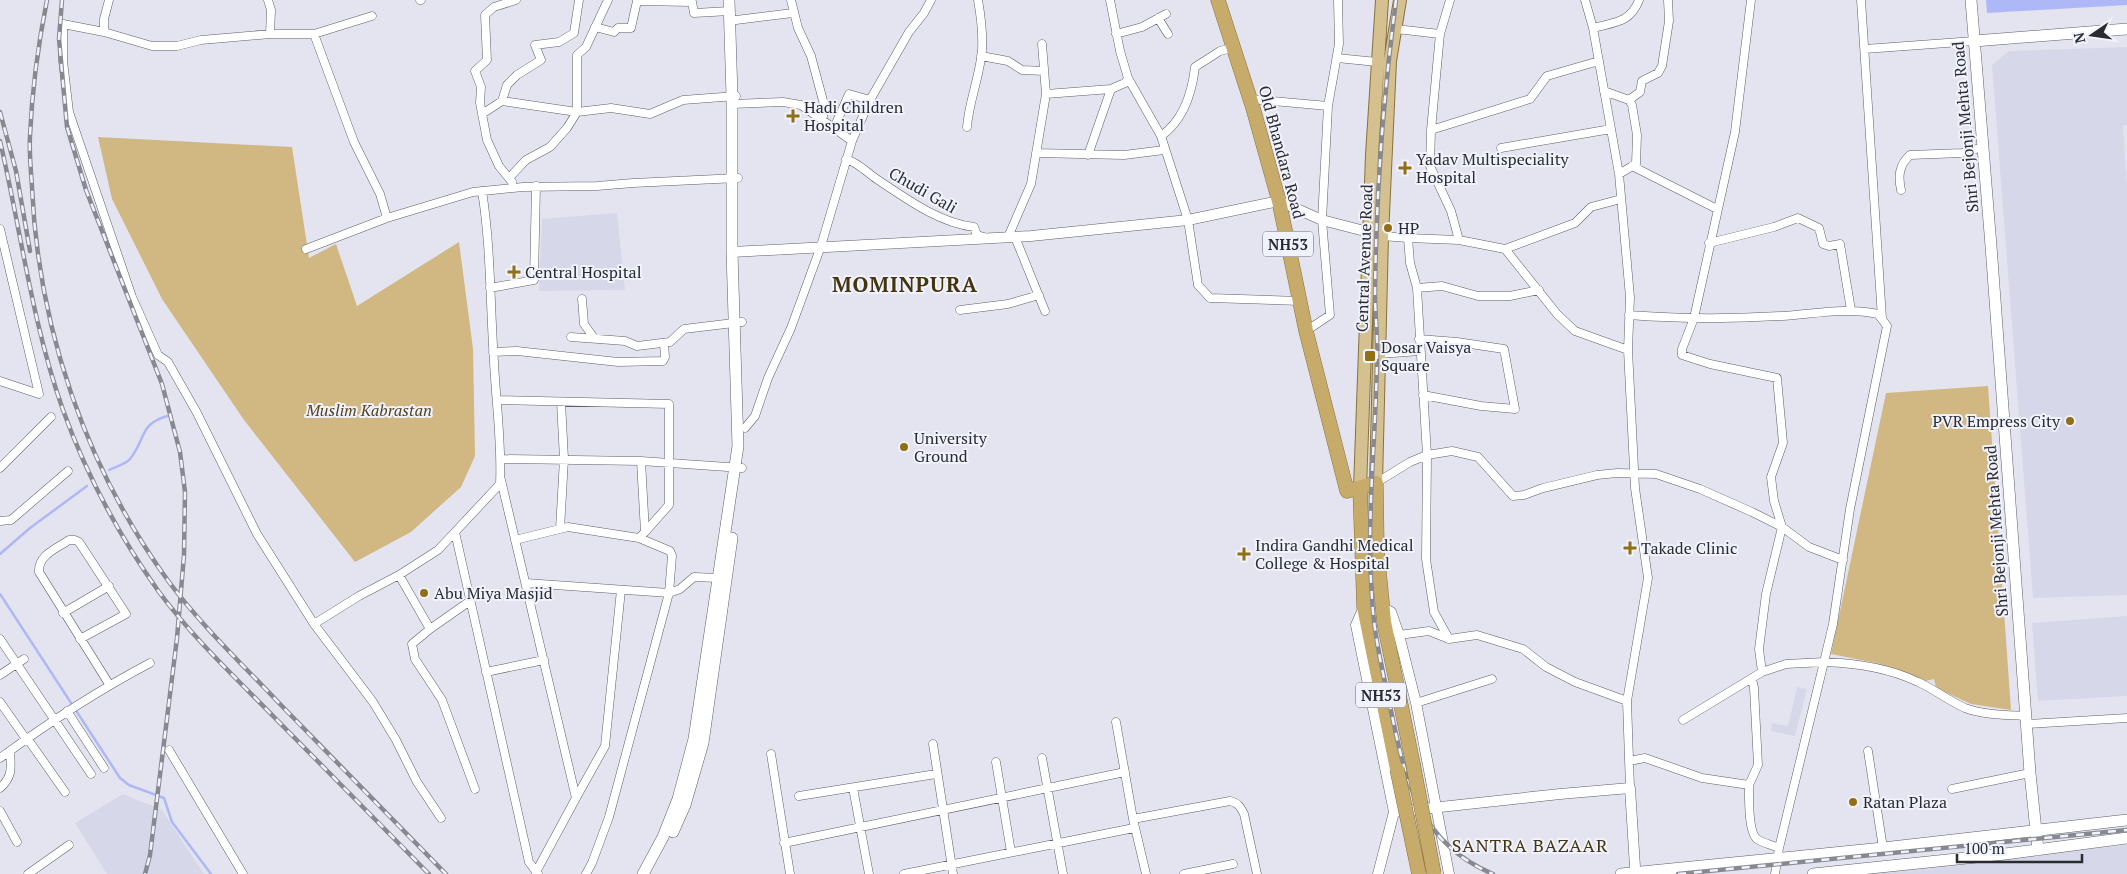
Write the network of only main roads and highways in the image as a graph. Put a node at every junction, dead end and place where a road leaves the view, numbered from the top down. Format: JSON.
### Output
{"nodes":[{"id":1,"x":736,"y":0,"type":"edge"},
{"id":2,"x":1382,"y":0,"type":"edge"},
{"id":3,"x":1400,"y":0,"type":"edge"},
{"id":4,"x":1971,"y":0,"type":"edge"},
{"id":5,"x":1221,"y":2,"type":"edge"},
{"id":6,"x":731,"y":10,"type":"edge"},
{"id":7,"x":2127,"y":29,"type":"edge"},
{"id":8,"x":1974,"y":41,"type":"junction"},
{"id":9,"x":1376,"y":234,"type":"junction"},
{"id":10,"x":738,"y":322,"type":"junction"},
{"id":11,"x":738,"y":467,"type":"junction"},
{"id":12,"x":1376,"y":483,"type":"junction"},
{"id":13,"x":1353,"y":489,"type":"junction"},
{"id":14,"x":715,"y":625,"type":"junction"},
{"id":15,"x":708,"y":673,"type":"junction"},
{"id":16,"x":2127,"y":820,"type":"edge"},
{"id":17,"x":2036,"y":829,"type":"junction"},
{"id":18,"x":2127,"y":838,"type":"edge"},
{"id":19,"x":2038,"y":850,"type":"junction"},
{"id":20,"x":1634,"y":873,"type":"edge"},
{"id":21,"x":643,"y":874,"type":"edge"},
{"id":22,"x":652,"y":874,"type":"edge"},
{"id":23,"x":1419,"y":874,"type":"edge"},
{"id":24,"x":1434,"y":874,"type":"edge"},
{"id":25,"x":1621,"y":874,"type":"edge"},
{"id":26,"x":1813,"y":874,"type":"edge"}],
"edges":[{"from":1,"to":6,"type":"main road"},
{"from":2,"to":9,"type":"main road","name":"Central Avenue Road"},
{"from":3,"to":9,"type":"main road","name":"Central Avenue Road"},
{"from":4,"to":8,"type":"main road","name":"Shri Bejonji Mehta Road"},
{"from":5,"to":13,"type":"highway","name":"Old Bhandara Road","number":"NH53"},
{"from":6,"to":10,"type":"main road"},
{"from":7,"to":8,"type":"main road"},
{"from":8,"to":17,"type":"main road","name":"Shri Bejonji Mehta Road"},
{"from":9,"to":12,"type":"main road","name":"Central Avenue Road"},
{"from":9,"to":13,"type":"main road","name":"Central Avenue Road"},
{"from":10,"to":11,"type":"main road"},
{"from":10,"to":11,"type":"main road"},
{"from":11,"to":14,"type":"main road"},
{"from":11,"to":14,"type":"main road"},
{"from":12,"to":13,"type":"highway"},
{"from":12,"to":24,"type":"highway","name":"Central Avenue Road","number":"NH53","bridge":true},
{"from":13,"to":23,"type":"highway","number":"NH53","bridge":true},
{"from":14,"to":15,"type":"main road"},
{"from":15,"to":21,"type":"main road"},
{"from":15,"to":22,"type":"main road"},
{"from":16,"to":17,"type":"main road"},
{"from":17,"to":19,"type":"main road","name":"Shri Bejonji Mehta Road"},
{"from":17,"to":20,"type":"main road"},
{"from":18,"to":19,"type":"main road"},
{"from":19,"to":26,"type":"main road"},
{"from":20,"to":25,"type":"main road"}]}
